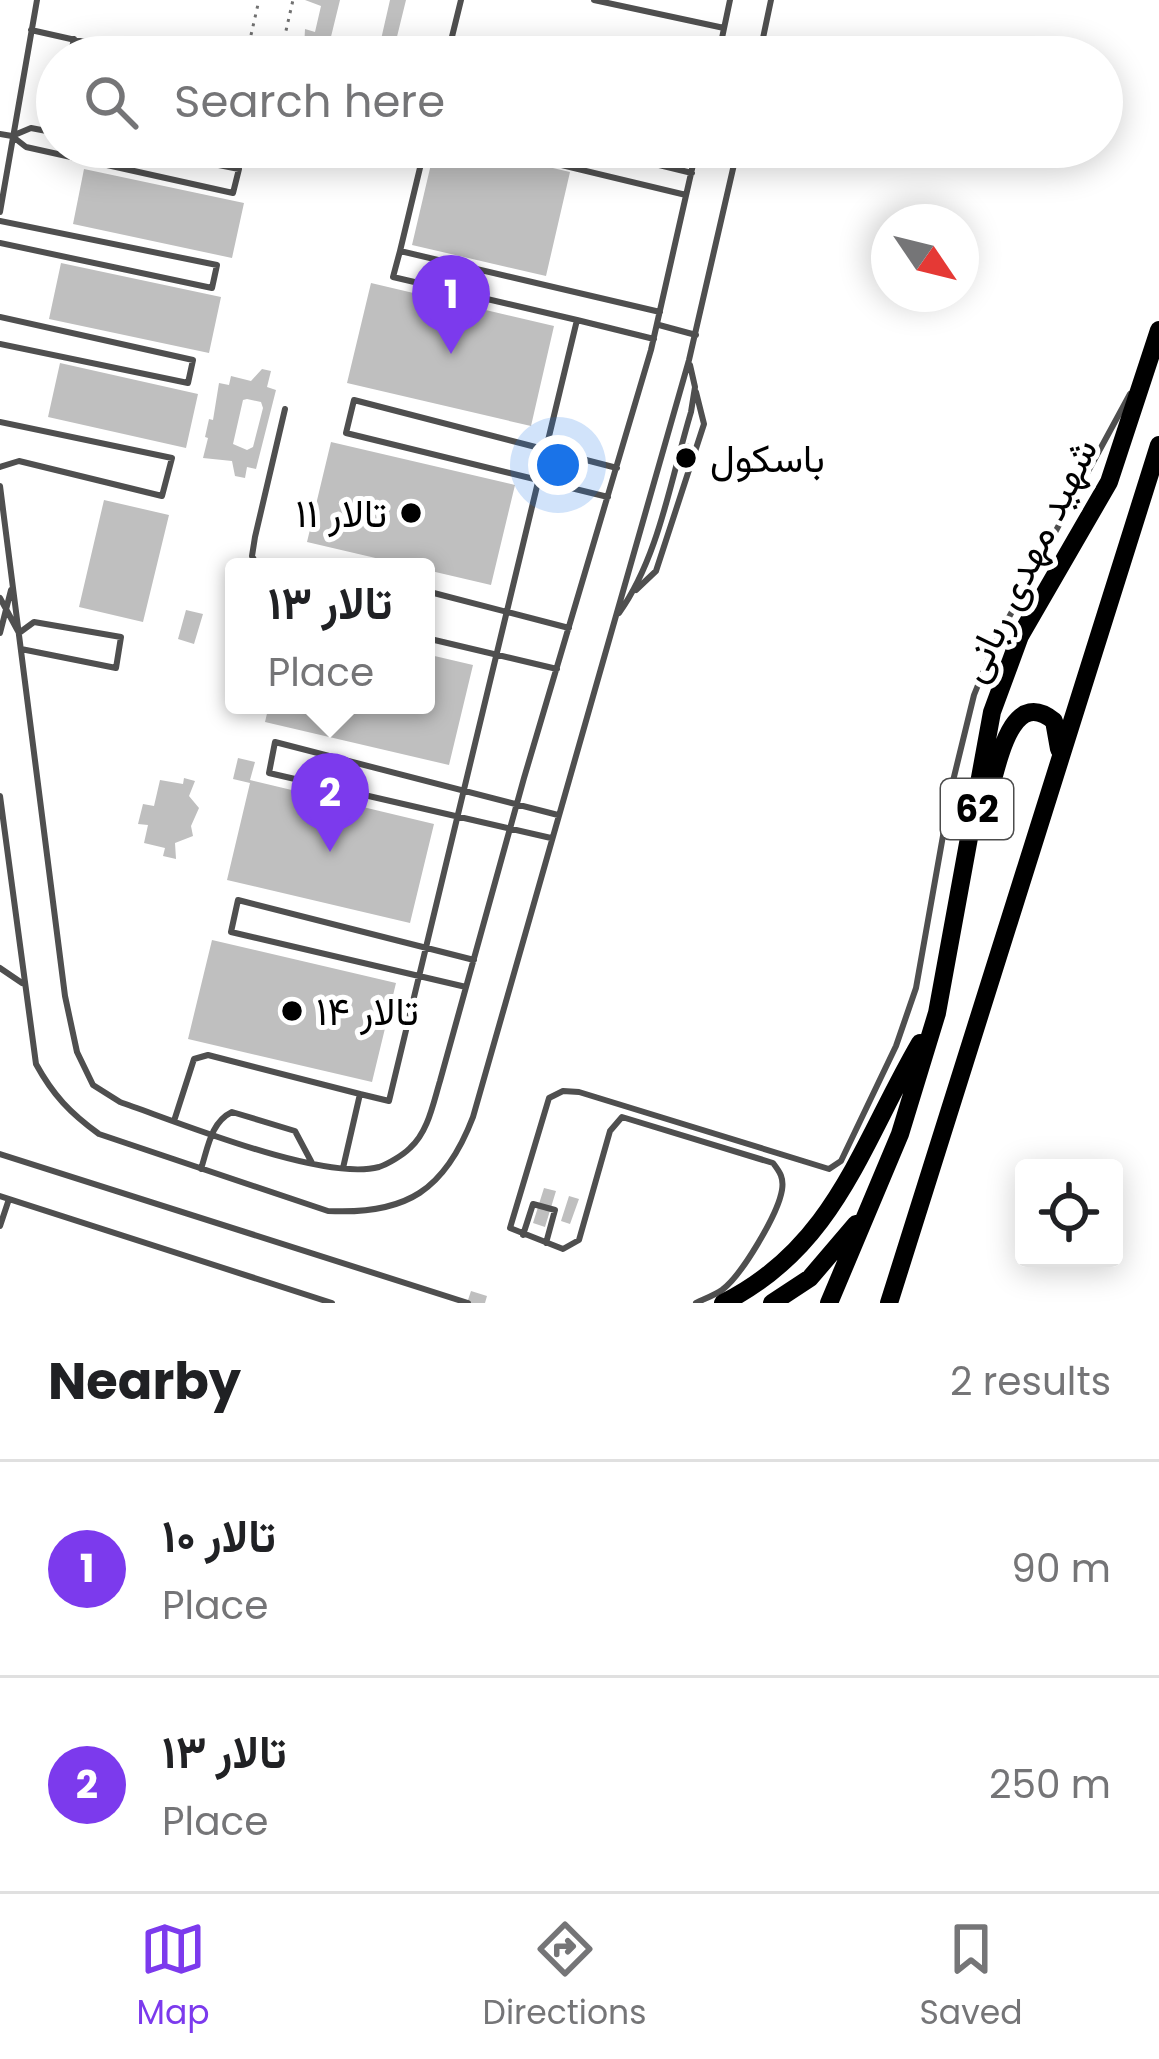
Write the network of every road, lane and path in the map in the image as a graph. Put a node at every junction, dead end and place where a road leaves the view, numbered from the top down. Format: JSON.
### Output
{"nodes":[{"id":1,"x":37,"y":0,"type":"edge"},
{"id":2,"x":259,"y":0,"type":"edge"},
{"id":3,"x":292,"y":0,"type":"edge"},
{"id":4,"x":461,"y":0,"type":"edge"},
{"id":5,"x":594,"y":0,"type":"edge"},
{"id":6,"x":730,"y":0,"type":"edge"},
{"id":7,"x":771,"y":0,"type":"edge"},
{"id":8,"x":724,"y":28,"type":"junction"},
{"id":9,"x":31,"y":30,"type":"junction"},
{"id":10,"x":250,"y":34,"type":"dead end"},
{"id":11,"x":60,"y":36,"type":"edge"},
{"id":12,"x":284,"y":36,"type":"edge"},
{"id":13,"x":452,"y":36,"type":"edge"},
{"id":14,"x":722,"y":36,"type":"edge"},
{"id":15,"x":763,"y":36,"type":"edge"},
{"id":16,"x":36,"y":129,"type":"edge"},
{"id":17,"x":0,"y":134,"type":"edge"},
{"id":18,"x":12,"y":136,"type":"junction"},
{"id":19,"x":36,"y":148,"type":"edge"},
{"id":20,"x":121,"y":168,"type":"edge"},
{"id":21,"x":229,"y":168,"type":"edge"},
{"id":22,"x":420,"y":168,"type":"edge"},
{"id":23,"x":574,"y":168,"type":"edge"},
{"id":24,"x":675,"y":168,"type":"edge"},
{"id":25,"x":693,"y":168,"type":"edge"},
{"id":26,"x":733,"y":168,"type":"edge"},
{"id":27,"x":692,"y":172,"type":"junction"},
{"id":28,"x":686,"y":195,"type":"junction"},
{"id":29,"x":0,"y":212,"type":"edge"},
{"id":30,"x":0,"y":221,"type":"edge"},
{"id":31,"x":0,"y":243,"type":"edge"},
{"id":32,"x":400,"y":250,"type":"junction"},
{"id":33,"x":660,"y":312,"type":"junction"},
{"id":34,"x":0,"y":317,"type":"edge"},
{"id":35,"x":577,"y":320,"type":"junction"},
{"id":36,"x":657,"y":325,"type":"junction"},
{"id":37,"x":1159,"y":330,"type":"edge"},
{"id":38,"x":696,"y":335,"type":"junction"},
{"id":39,"x":654,"y":339,"type":"junction"},
{"id":40,"x":0,"y":344,"type":"edge"},
{"id":41,"x":689,"y":360,"type":"junction"},
{"id":42,"x":1145,"y":373,"type":"junction"},
{"id":43,"x":695,"y":387,"type":"junction"},
{"id":44,"x":285,"y":409,"type":"dead end"},
{"id":45,"x":0,"y":422,"type":"edge"},
{"id":46,"x":1159,"y":445,"type":"edge"},
{"id":47,"x":546,"y":450,"type":"junction"},
{"id":48,"x":1159,"y":460,"type":"edge"},
{"id":49,"x":0,"y":466,"type":"edge"},
{"id":50,"x":616,"y":468,"type":"junction"},
{"id":51,"x":539,"y":480,"type":"junction"},
{"id":52,"x":1148,"y":482,"type":"junction"},
{"id":53,"x":0,"y":490,"type":"edge"},
{"id":54,"x":608,"y":497,"type":"junction"},
{"id":55,"x":253,"y":558,"type":"edge"},
{"id":56,"x":12,"y":578,"type":"junction"},
{"id":57,"x":634,"y":592,"type":"junction"},
{"id":58,"x":435,"y":594,"type":"edge"},
{"id":59,"x":0,"y":598,"type":"edge"},
{"id":60,"x":8,"y":610,"type":"junction"},
{"id":61,"x":507,"y":612,"type":"junction"},
{"id":62,"x":613,"y":621,"type":"junction"},
{"id":63,"x":569,"y":628,"type":"junction"},
{"id":64,"x":0,"y":633,"type":"edge"},
{"id":65,"x":20,"y":633,"type":"junction"},
{"id":66,"x":435,"y":640,"type":"edge"},
{"id":67,"x":22,"y":649,"type":"junction"},
{"id":68,"x":497,"y":655,"type":"junction"},
{"id":69,"x":557,"y":669,"type":"junction"},
{"id":70,"x":1060,"y":754,"type":"junction"},
{"id":71,"x":464,"y":791,"type":"junction"},
{"id":72,"x":0,"y":796,"type":"edge"},
{"id":73,"x":517,"y":804,"type":"junction"},
{"id":74,"x":558,"y":815,"type":"junction"},
{"id":75,"x":458,"y":816,"type":"junction"},
{"id":76,"x":511,"y":828,"type":"junction"},
{"id":77,"x":551,"y":838,"type":"junction"},
{"id":78,"x":972,"y":840,"type":"junction"},
{"id":79,"x":426,"y":948,"type":"junction"},
{"id":80,"x":474,"y":960,"type":"junction"},
{"id":81,"x":0,"y":968,"type":"edge"},
{"id":82,"x":419,"y":976,"type":"junction"},
{"id":83,"x":24,"y":985,"type":"junction"},
{"id":84,"x":466,"y":986,"type":"junction"},
{"id":85,"x":938,"y":1013,"type":"junction"},
{"id":86,"x":360,"y":1094,"type":"junction"},
{"id":87,"x":174,"y":1120,"type":"junction"},
{"id":88,"x":212,"y":1133,"type":"junction"},
{"id":89,"x":0,"y":1154,"type":"edge"},
{"id":90,"x":313,"y":1164,"type":"junction"},
{"id":91,"x":343,"y":1168,"type":"junction"},
{"id":92,"x":201,"y":1169,"type":"junction"},
{"id":93,"x":5,"y":1197,"type":"edge"},
{"id":94,"x":867,"y":1211,"type":"junction"},
{"id":95,"x":0,"y":1226,"type":"edge"},
{"id":96,"x":523,"y":1235,"type":"junction"},
{"id":97,"x":546,"y":1243,"type":"junction"},
{"id":98,"x":332,"y":1303,"type":"edge"},
{"id":99,"x":468,"y":1303,"type":"edge"},
{"id":100,"x":696,"y":1303,"type":"edge"},
{"id":101,"x":723,"y":1303,"type":"edge"},
{"id":102,"x":772,"y":1303,"type":"edge"},
{"id":103,"x":829,"y":1303,"type":"edge"},
{"id":104,"x":890,"y":1303,"type":"edge"}],
"edges":[{"from":1,"to":9,"type":"lane"},
{"from":2,"to":10,"type":"path"},
{"from":3,"to":12,"type":"path"},
{"from":4,"to":13,"type":"lane"},
{"from":5,"to":8,"type":"lane"},
{"from":6,"to":8,"type":"lane"},
{"from":7,"to":15,"type":"lane"},
{"from":8,"to":14,"type":"lane"},
{"from":9,"to":11,"type":"lane"},
{"from":9,"to":18,"type":"lane"},
{"from":16,"to":18,"type":"lane"},
{"from":17,"to":18,"type":"lane"},
{"from":18,"to":19,"type":"lane"},
{"from":18,"to":29,"type":"lane"},
{"from":20,"to":21,"type":"lane"},
{"from":22,"to":32,"type":"lane"},
{"from":23,"to":28,"type":"lane"},
{"from":24,"to":27,"type":"lane"},
{"from":25,"to":27,"type":"lane"},
{"from":26,"to":38,"type":"lane"},
{"from":27,"to":28,"type":"lane"},
{"from":28,"to":33,"type":"lane"},
{"from":30,"to":31,"type":"lane"},
{"from":32,"to":33,"type":"lane"},
{"from":32,"to":35,"type":"lane"},
{"from":33,"to":36,"type":"lane"},
{"from":34,"to":40,"type":"lane"},
{"from":35,"to":39,"type":"lane"},
{"from":35,"to":47,"type":"lane"},
{"from":36,"to":38,"type":"lane"},
{"from":36,"to":39,"type":"lane"},
{"from":37,"to":42,"type":"highway","name":"شهید مهدی ربانی","number":"62"},
{"from":38,"to":41,"type":"lane"},
{"from":39,"to":50,"type":"lane"},
{"from":41,"to":43,"type":"lane"},
{"from":41,"to":62,"type":"lane"},
{"from":42,"to":78,"type":"highway","name":"شهید مهدی ربانی","number":"62"},
{"from":42,"to":96,"type":"lane"},
{"from":43,"to":57,"type":"lane"},
{"from":43,"to":57,"type":"lane"},
{"from":44,"to":55,"type":"lane"},
{"from":45,"to":49,"type":"lane"},
{"from":46,"to":52,"type":"highway","name":"شهید مهدی ربانی","number":"62"},
{"from":47,"to":50,"type":"lane"},
{"from":47,"to":51,"type":"lane"},
{"from":47,"to":51,"type":"lane"},
{"from":48,"to":52,"type":"highway"},
{"from":50,"to":54,"type":"lane"},
{"from":51,"to":54,"type":"lane"},
{"from":51,"to":61,"type":"lane"},
{"from":52,"to":70,"type":"highway","name":"شهید مهدی ربانی","number":"62"},
{"from":53,"to":56,"type":"lane"},
{"from":54,"to":63,"type":"lane"},
{"from":56,"to":60,"type":"lane"},
{"from":56,"to":65,"type":"lane"},
{"from":57,"to":62,"type":"lane"},
{"from":58,"to":61,"type":"lane"},
{"from":59,"to":60,"type":"lane"},
{"from":60,"to":64,"type":"lane"},
{"from":60,"to":65,"type":"lane"},
{"from":61,"to":63,"type":"lane"},
{"from":61,"to":68,"type":"lane"},
{"from":62,"to":74,"type":"lane"},
{"from":63,"to":69,"type":"lane"},
{"from":65,"to":67,"type":"lane"},
{"from":65,"to":67,"type":"lane"},
{"from":66,"to":68,"type":"lane"},
{"from":67,"to":87,"type":"lane"},
{"from":68,"to":69,"type":"lane"},
{"from":68,"to":71,"type":"lane"},
{"from":69,"to":73,"type":"lane"},
{"from":70,"to":78,"type":"highway"},
{"from":70,"to":104,"type":"highway","name":"شهید مهدی ربانی","number":"62"},
{"from":71,"to":73,"type":"lane"},
{"from":71,"to":75,"type":"lane"},
{"from":71,"to":75,"type":"lane"},
{"from":72,"to":83,"type":"lane"},
{"from":73,"to":74,"type":"lane"},
{"from":73,"to":76,"type":"lane"},
{"from":74,"to":77,"type":"lane"},
{"from":75,"to":76,"type":"lane"},
{"from":75,"to":79,"type":"lane"},
{"from":76,"to":77,"type":"lane"},
{"from":76,"to":80,"type":"lane"},
{"from":77,"to":92,"type":"lane"},
{"from":78,"to":85,"type":"highway","name":"شهید مهدی ربانی","number":"62"},
{"from":79,"to":80,"type":"lane"},
{"from":79,"to":82,"type":"lane"},
{"from":79,"to":82,"type":"lane"},
{"from":80,"to":84,"type":"lane"},
{"from":81,"to":83,"type":"lane"},
{"from":82,"to":84,"type":"lane"},
{"from":82,"to":86,"type":"lane"},
{"from":83,"to":92,"type":"lane"},
{"from":84,"to":91,"type":"lane"},
{"from":85,"to":94,"type":"highway","name":"شهید مهدی ربانی","number":"62"},
{"from":85,"to":101,"type":"highway"},
{"from":86,"to":87,"type":"lane"},
{"from":86,"to":91,"type":"lane"},
{"from":87,"to":88,"type":"lane"},
{"from":88,"to":90,"type":"lane"},
{"from":88,"to":90,"type":"lane"},
{"from":88,"to":92,"type":"lane"},
{"from":89,"to":99,"type":"lane"},
{"from":90,"to":91,"type":"lane"},
{"from":93,"to":95,"type":"lane"},
{"from":93,"to":98,"type":"lane"},
{"from":94,"to":102,"type":"highway"},
{"from":94,"to":103,"type":"highway","name":"شهید مهدی ربانی","number":"62"},
{"from":96,"to":97,"type":"lane"},
{"from":96,"to":97,"type":"lane"},
{"from":97,"to":100,"type":"lane"}]}
